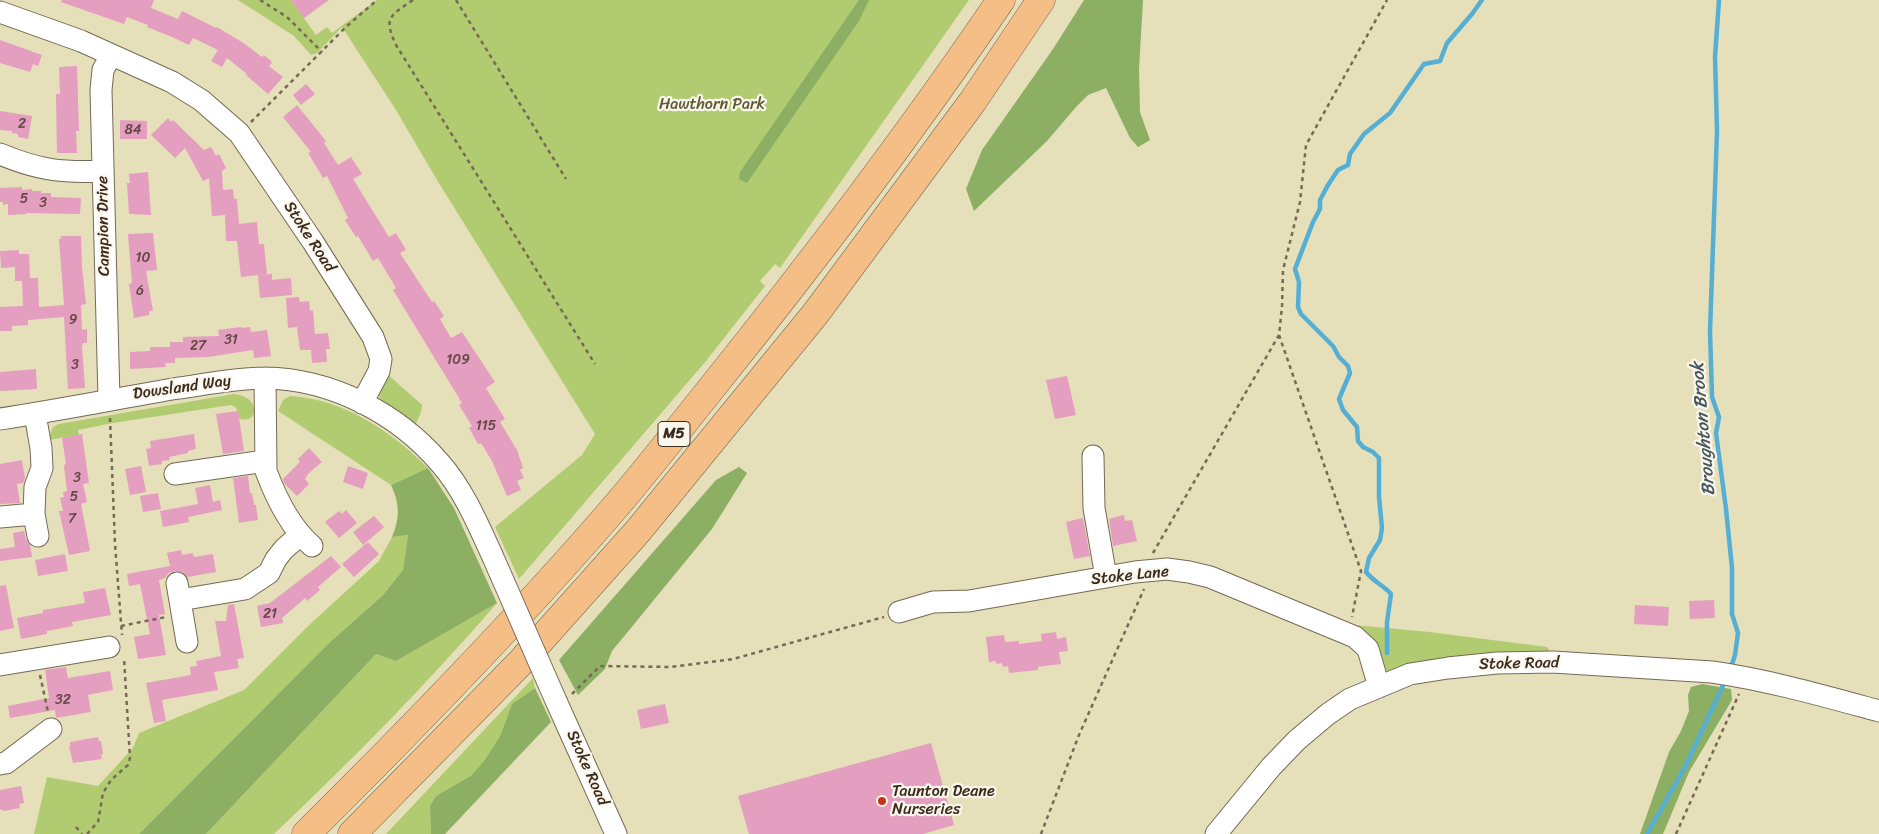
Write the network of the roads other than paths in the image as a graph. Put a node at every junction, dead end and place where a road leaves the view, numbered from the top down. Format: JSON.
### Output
{"nodes":[{"id":1,"x":1001,"y":0,"type":"edge"},
{"id":2,"x":1041,"y":0,"type":"edge"},
{"id":3,"x":0,"y":12,"type":"edge"},
{"id":4,"x":111,"y":55,"type":"junction"},
{"id":5,"x":0,"y":154,"type":"edge"},
{"id":6,"x":103,"y":172,"type":"junction"},
{"id":7,"x":265,"y":378,"type":"junction"},
{"id":8,"x":109,"y":399,"type":"junction"},
{"id":9,"x":362,"y":403,"type":"junction"},
{"id":10,"x":35,"y":414,"type":"junction"},
{"id":11,"x":0,"y":419,"type":"edge"},
{"id":12,"x":1093,"y":456,"type":"dead end"},
{"id":13,"x":265,"y":461,"type":"junction"},
{"id":14,"x":183,"y":469,"type":"dead end"},
{"id":15,"x":34,"y":514,"type":"junction"},
{"id":16,"x":0,"y":517,"type":"edge"},
{"id":17,"x":38,"y":536,"type":"dead end"},
{"id":18,"x":1106,"y":577,"type":"junction"},
{"id":19,"x":898,"y":612,"type":"road end"},
{"id":20,"x":187,"y":642,"type":"dead end"},
{"id":21,"x":118,"y":647,"type":"road end"},
{"id":22,"x":0,"y":665,"type":"edge"},
{"id":23,"x":1379,"y":687,"type":"junction"},
{"id":24,"x":1879,"y":711,"type":"edge"},
{"id":25,"x":51,"y":729,"type":"road end"},
{"id":26,"x":0,"y":764,"type":"edge"},
{"id":27,"x":306,"y":834,"type":"edge"},
{"id":28,"x":352,"y":834,"type":"edge"},
{"id":29,"x":616,"y":834,"type":"edge"},
{"id":30,"x":1216,"y":834,"type":"edge"}],
"edges":[{"from":1,"to":27,"type":"highway","number":"M5"},
{"from":2,"to":28,"type":"highway","number":"M5"},
{"from":3,"to":4,"type":"street","name":"Stoke Road"},
{"from":4,"to":6,"type":"street","name":"Campion Drive"},
{"from":4,"to":9,"type":"street","name":"Stoke Road"},
{"from":5,"to":6,"type":"street"},
{"from":6,"to":8,"type":"street","name":"Campion Drive"},
{"from":7,"to":8,"type":"street","name":"Dowsland Way"},
{"from":7,"to":9,"type":"street","name":"Dowsland Way"},
{"from":7,"to":13,"type":"street"},
{"from":8,"to":10,"type":"street","name":"Dowsland Way"},
{"from":9,"to":29,"type":"street","name":"Stoke Road","bridge":true},
{"from":10,"to":11,"type":"street","name":"Dowsland Way"},
{"from":10,"to":15,"type":"street"},
{"from":12,"to":18,"type":"street"},
{"from":13,"to":14,"type":"street"},
{"from":13,"to":20,"type":"street"},
{"from":15,"to":16,"type":"street"},
{"from":15,"to":17,"type":"street"},
{"from":18,"to":19,"type":"street","name":"Stoke Lane"},
{"from":18,"to":23,"type":"street","name":"Stoke Lane"},
{"from":21,"to":22,"type":"street"},
{"from":23,"to":24,"type":"street","name":"Stoke Road"},
{"from":23,"to":30,"type":"street","name":"Stoke Road"},
{"from":25,"to":26,"type":"street"}]}
